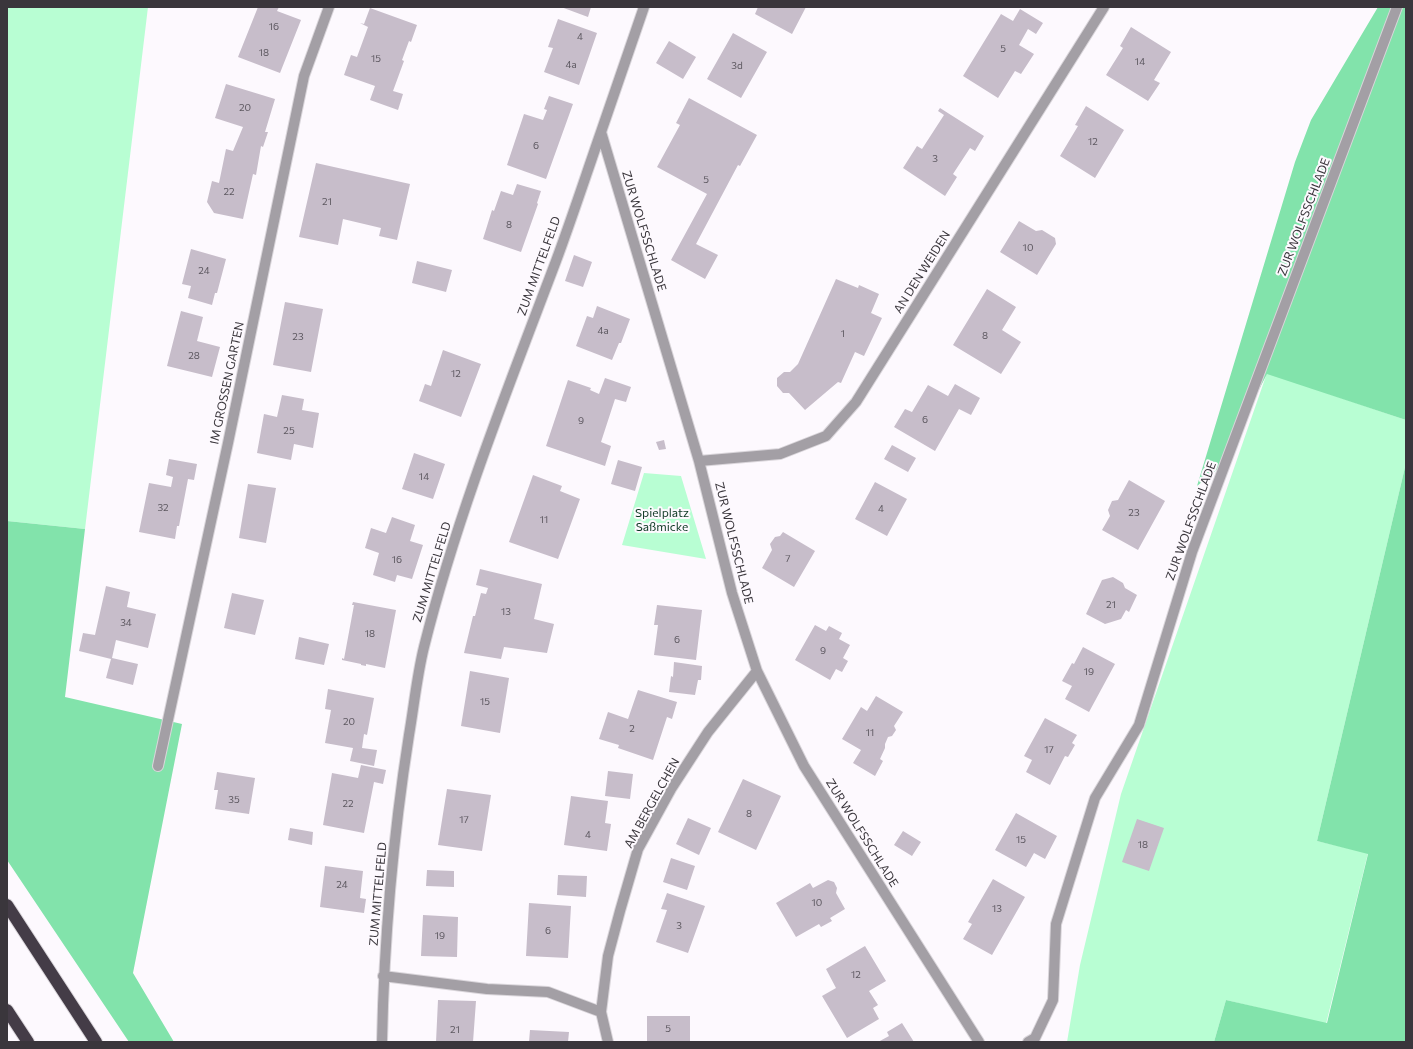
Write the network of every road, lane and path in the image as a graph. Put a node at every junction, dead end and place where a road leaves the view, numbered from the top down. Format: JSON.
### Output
{"nodes":[{"id":1,"x":329,"y":7,"type":"edge"},
{"id":2,"x":644,"y":7,"type":"edge"},
{"id":3,"x":1104,"y":7,"type":"edge"},
{"id":4,"x":1397,"y":7,"type":"edge"},
{"id":5,"x":601,"y":132,"type":"junction"},
{"id":6,"x":699,"y":461,"type":"junction"},
{"id":7,"x":756,"y":671,"type":"junction"},
{"id":8,"x":158,"y":766,"type":"dead end"},
{"id":9,"x":7,"y":905,"type":"edge"},
{"id":10,"x":383,"y":976,"type":"junction"},
{"id":11,"x":7,"y":1010,"type":"edge"},
{"id":12,"x":601,"y":1012,"type":"junction"},
{"id":13,"x":28,"y":1042,"type":"edge"},
{"id":14,"x":96,"y":1042,"type":"edge"},
{"id":15,"x":382,"y":1042,"type":"edge"},
{"id":16,"x":608,"y":1042,"type":"edge"},
{"id":17,"x":979,"y":1042,"type":"edge"},
{"id":18,"x":1028,"y":1042,"type":"edge"}],
"edges":[{"from":1,"to":8,"type":"street","name":"IM GROSSEN GARTEN"},
{"from":2,"to":5,"type":"street"},
{"from":3,"to":6,"type":"street","name":"AN DEN WEIDEN"},
{"from":4,"to":18,"type":"street","name":"ZUR WOLFSSCHLADE"},
{"from":5,"to":6,"type":"street","name":"ZUR WOLFSSCHLADE"},
{"from":5,"to":10,"type":"street","name":"ZUM MITTELFELD"},
{"from":6,"to":7,"type":"street","name":"ZUR WOLFSSCHLADE"},
{"from":7,"to":12,"type":"street","name":"AM BERGELCHEN"},
{"from":7,"to":17,"type":"street","name":"ZUR WOLFSSCHLADE"},
{"from":9,"to":14,"type":"highway"},
{"from":10,"to":12,"type":"street"},
{"from":10,"to":15,"type":"street","name":"ZUM MITTELFELD"},
{"from":11,"to":13,"type":"highway"},
{"from":12,"to":16,"type":"street","name":"AM BERGELCHEN"}]}
